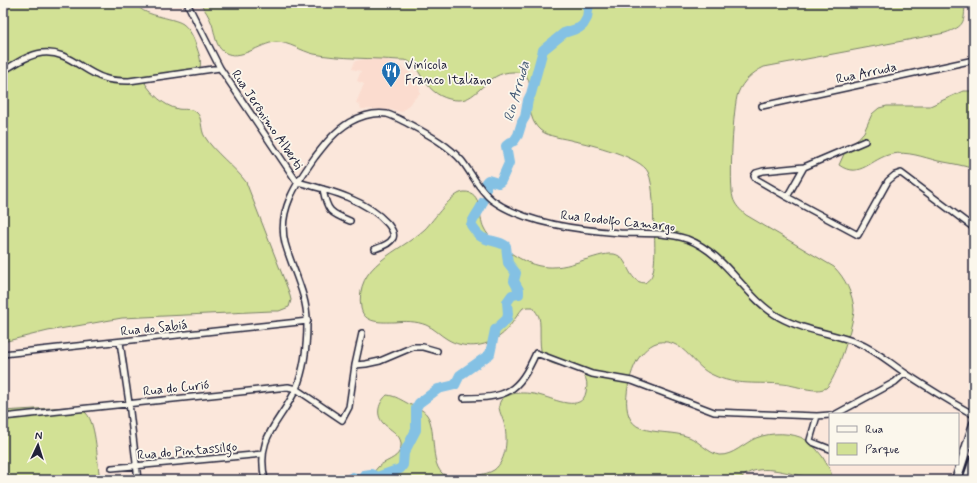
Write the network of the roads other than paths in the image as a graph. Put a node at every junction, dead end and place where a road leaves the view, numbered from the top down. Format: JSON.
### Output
{"nodes":[{"id":1,"x":187,"y":3,"type":"edge"},
{"id":2,"x":974,"y":60,"type":"edge"},
{"id":3,"x":220,"y":68,"type":"junction"},
{"id":4,"x":3,"y":71,"type":"edge"},
{"id":5,"x":762,"y":106,"type":"dead end"},
{"id":6,"x":865,"y":141,"type":"dead end"},
{"id":7,"x":804,"y":167,"type":"junction"},
{"id":8,"x":297,"y":182,"type":"junction"},
{"id":9,"x":323,"y":189,"type":"junction"},
{"id":10,"x":787,"y":197,"type":"junction"},
{"id":11,"x":350,"y":221,"type":"dead end"},
{"id":12,"x":974,"y":228,"type":"edge"},
{"id":13,"x":375,"y":249,"type":"dead end"},
{"id":14,"x":308,"y":321,"type":"junction"},
{"id":15,"x":362,"y":333,"type":"dead end"},
{"id":16,"x":120,"y":342,"type":"junction"},
{"id":17,"x":437,"y":351,"type":"dead end"},
{"id":18,"x":3,"y":354,"type":"edge"},
{"id":19,"x":355,"y":365,"type":"junction"},
{"id":20,"x":905,"y":373,"type":"junction"},
{"id":21,"x":296,"y":389,"type":"junction"},
{"id":22,"x":464,"y":398,"type":"dead end"},
{"id":23,"x":129,"y":403,"type":"junction"},
{"id":24,"x":838,"y":413,"type":"edge"},
{"id":25,"x":829,"y":415,"type":"edge"},
{"id":26,"x":974,"y":415,"type":"edge"},
{"id":27,"x":817,"y":416,"type":"junction"},
{"id":28,"x":3,"y":417,"type":"edge"},
{"id":29,"x":974,"y":424,"type":"edge"},
{"id":30,"x":829,"y":449,"type":"edge"},
{"id":31,"x":263,"y":454,"type":"junction"},
{"id":32,"x":974,"y":460,"type":"edge"},
{"id":33,"x":136,"y":466,"type":"junction"},
{"id":34,"x":112,"y":468,"type":"dead end"},
{"id":35,"x":138,"y":480,"type":"edge"},
{"id":36,"x":265,"y":480,"type":"edge"},
{"id":37,"x":956,"y":480,"type":"edge"},
{"id":38,"x":967,"y":480,"type":"edge"}],
"edges":[{"from":1,"to":3,"type":"street","name":"Rua Jerônimo Alberti"},
{"from":2,"to":5,"type":"street","name":"Rua Arruda"},
{"from":3,"to":4,"type":"street"},
{"from":3,"to":8,"type":"street","name":"Rua Jerônimo Alberti"},
{"from":6,"to":7,"type":"street"},
{"from":7,"to":10,"type":"street"},
{"from":7,"to":10,"type":"street"},
{"from":8,"to":9,"type":"street"},
{"from":8,"to":14,"type":"street","name":"Rua Jerônimo Alberti"},
{"from":8,"to":20,"type":"street","name":"Rua Rodolfo Camargo"},
{"from":9,"to":11,"type":"street"},
{"from":9,"to":13,"type":"street"},
{"from":10,"to":12,"type":"street"},
{"from":14,"to":16,"type":"street","name":"Rua do Sabiá"},
{"from":14,"to":21,"type":"street","name":"Rua Jerônimo Alberti"},
{"from":15,"to":19,"type":"street"},
{"from":16,"to":18,"type":"street","name":"Rua do Sabiá"},
{"from":16,"to":23,"type":"street"},
{"from":17,"to":19,"type":"street"},
{"from":19,"to":21,"type":"street"},
{"from":20,"to":24,"type":"street"},
{"from":20,"to":26,"type":"street","name":"Rua Rodolfo Camargo"},
{"from":21,"to":23,"type":"street","name":"Rua do Curió"},
{"from":21,"to":31,"type":"street","name":"Rua Jerônimo Alberti"},
{"from":22,"to":27,"type":"street"},
{"from":23,"to":28,"type":"street","name":"Rua do Curió"},
{"from":23,"to":33,"type":"street"},
{"from":25,"to":27,"type":"street"},
{"from":27,"to":30,"type":"street"},
{"from":29,"to":37,"type":"main road"},
{"from":31,"to":33,"type":"street","name":"Rua do Pintassilgo"},
{"from":31,"to":36,"type":"street","name":"Rua Jerônimo Alberti"},
{"from":32,"to":38,"type":"main road"},
{"from":33,"to":34,"type":"street","name":"Rua do Pintassilgo"},
{"from":33,"to":35,"type":"street"}]}
